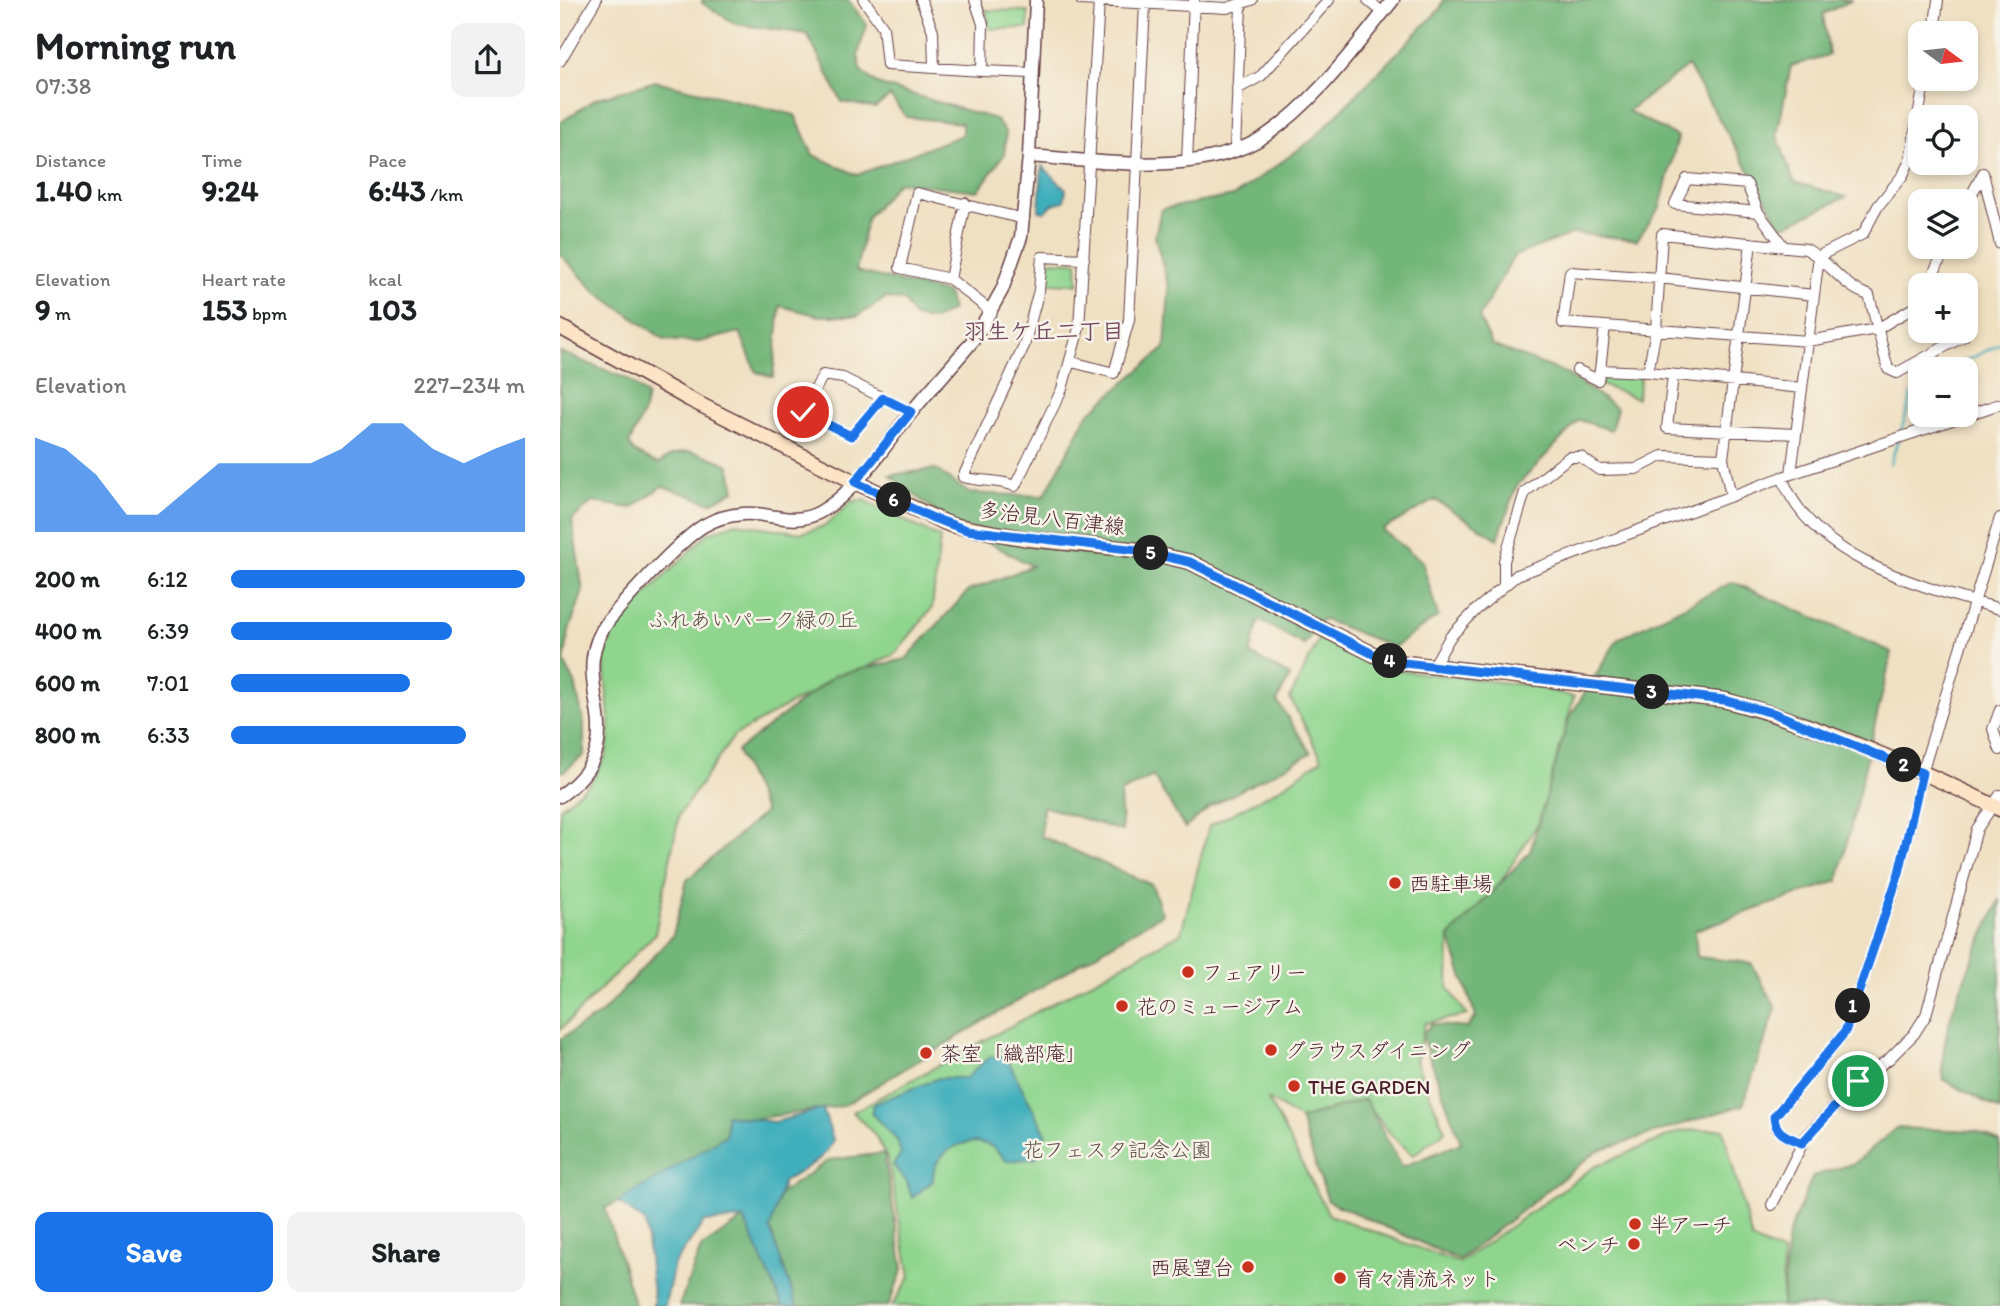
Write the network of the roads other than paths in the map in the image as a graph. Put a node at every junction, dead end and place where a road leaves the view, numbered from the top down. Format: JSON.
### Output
{"nodes":[{"id":1,"x":596,"y":0,"type":"edge"},
{"id":2,"x":864,"y":0,"type":"edge"},
{"id":3,"x":921,"y":0,"type":"edge"},
{"id":4,"x":975,"y":0,"type":"edge"},
{"id":5,"x":1036,"y":0,"type":"edge"},
{"id":6,"x":1081,"y":0,"type":"edge"},
{"id":7,"x":1252,"y":0,"type":"edge"},
{"id":8,"x":1329,"y":0,"type":"edge"},
{"id":9,"x":1367,"y":0,"type":"edge"},
{"id":10,"x":1393,"y":0,"type":"edge"},
{"id":11,"x":1938,"y":0,"type":"edge"},
{"id":12,"x":1099,"y":2,"type":"junction"},
{"id":13,"x":1194,"y":4,"type":"edge"},
{"id":14,"x":1145,"y":5,"type":"junction"},
{"id":15,"x":1241,"y":6,"type":"junction"},
{"id":16,"x":1383,"y":13,"type":"junction"},
{"id":17,"x":1935,"y":21,"type":"edge"},
{"id":18,"x":560,"y":61,"type":"edge"},
{"id":19,"x":934,"y":68,"type":"junction"},
{"id":20,"x":982,"y":71,"type":"junction"},
{"id":21,"x":1032,"y":74,"type":"junction"},
{"id":22,"x":1237,"y":89,"type":"junction"},
{"id":23,"x":1923,"y":91,"type":"edge"},
{"id":24,"x":1235,"y":149,"type":"junction"},
{"id":25,"x":1029,"y":156,"type":"junction"},
{"id":26,"x":1091,"y":160,"type":"junction"},
{"id":27,"x":1138,"y":162,"type":"junction"},
{"id":28,"x":1187,"y":162,"type":"junction"},
{"id":29,"x":1975,"y":189,"type":"edge"},
{"id":30,"x":965,"y":203,"type":"junction"},
{"id":31,"x":1758,"y":212,"type":"junction"},
{"id":32,"x":1024,"y":219,"type":"junction"},
{"id":33,"x":1751,"y":243,"type":"junction"},
{"id":34,"x":2000,"y":244,"type":"edge"},
{"id":35,"x":1784,"y":247,"type":"junction"},
{"id":36,"x":1819,"y":256,"type":"junction"},
{"id":37,"x":1084,"y":259,"type":"junction"},
{"id":38,"x":1660,"y":278,"type":"junction"},
{"id":39,"x":950,"y":279,"type":"junction"},
{"id":40,"x":1745,"y":287,"type":"junction"},
{"id":41,"x":1814,"y":295,"type":"junction"},
{"id":42,"x":1908,"y":311,"type":"edge"},
{"id":43,"x":992,"y":312,"type":"junction"},
{"id":44,"x":1605,"y":326,"type":"junction"},
{"id":45,"x":560,"y":327,"type":"edge"},
{"id":46,"x":1877,"y":329,"type":"junction"},
{"id":47,"x":1657,"y":330,"type":"junction"},
{"id":48,"x":1739,"y":336,"type":"junction"},
{"id":49,"x":1808,"y":341,"type":"junction"},
{"id":50,"x":1951,"y":343,"type":"edge"},
{"id":51,"x":1072,"y":362,"type":"junction"},
{"id":52,"x":1577,"y":370,"type":"dead end"},
{"id":53,"x":1601,"y":370,"type":"junction"},
{"id":54,"x":1648,"y":372,"type":"junction"},
{"id":55,"x":1673,"y":375,"type":"junction"},
{"id":56,"x":1733,"y":381,"type":"junction"},
{"id":57,"x":1802,"y":388,"type":"junction"},
{"id":58,"x":883,"y":398,"type":"junction"},
{"id":59,"x":2000,"y":404,"type":"edge"},
{"id":60,"x":911,"y":412,"type":"junction"},
{"id":61,"x":1727,"y":429,"type":"junction"},
{"id":62,"x":1796,"y":434,"type":"junction"},
{"id":63,"x":1723,"y":458,"type":"junction"},
{"id":64,"x":1787,"y":476,"type":"junction"},
{"id":65,"x":855,"y":482,"type":"junction"},
{"id":66,"x":1731,"y":496,"type":"junction"},
{"id":67,"x":2000,"y":518,"type":"edge"},
{"id":68,"x":1504,"y":584,"type":"junction"},
{"id":69,"x":1975,"y":601,"type":"junction"},
{"id":70,"x":2000,"y":609,"type":"edge"},
{"id":71,"x":1433,"y":667,"type":"junction"},
{"id":72,"x":2000,"y":710,"type":"edge"},
{"id":73,"x":2000,"y":750,"type":"edge"},
{"id":74,"x":1922,"y":773,"type":"junction"},
{"id":75,"x":560,"y":796,"type":"edge"},
{"id":76,"x":1998,"y":803,"type":"edge"},
{"id":77,"x":1802,"y":1143,"type":"junction"},
{"id":78,"x":1772,"y":1205,"type":"dead end"}],
"edges":[{"from":1,"to":18,"type":"street"},
{"from":2,"to":19,"type":"street"},
{"from":3,"to":19,"type":"street"},
{"from":4,"to":20,"type":"street"},
{"from":5,"to":21,"type":"street"},
{"from":6,"to":12,"type":"street"},
{"from":7,"to":15,"type":"street"},
{"from":8,"to":22,"type":"street"},
{"from":9,"to":16,"type":"street"},
{"from":10,"to":16,"type":"street"},
{"from":11,"to":17,"type":"street"},
{"from":12,"to":14,"type":"street"},
{"from":12,"to":26,"type":"street"},
{"from":13,"to":14,"type":"street"},
{"from":13,"to":15,"type":"street"},
{"from":13,"to":28,"type":"street"},
{"from":14,"to":27,"type":"street"},
{"from":15,"to":22,"type":"street"},
{"from":16,"to":24,"type":"street"},
{"from":19,"to":20,"type":"street"},
{"from":20,"to":21,"type":"street"},
{"from":21,"to":25,"type":"street"},
{"from":22,"to":24,"type":"street"},
{"from":23,"to":36,"type":"street"},
{"from":24,"to":28,"type":"street"},
{"from":25,"to":26,"type":"street"},
{"from":25,"to":32,"type":"street"},
{"from":26,"to":27,"type":"street"},
{"from":26,"to":37,"type":"street"},
{"from":27,"to":28,"type":"street"},
{"from":27,"to":51,"type":"street"},
{"from":29,"to":34,"type":"street"},
{"from":30,"to":32,"type":"street"},
{"from":30,"to":39,"type":"street"},
{"from":30,"to":39,"type":"street"},
{"from":31,"to":31,"type":"street"},
{"from":31,"to":35,"type":"street"},
{"from":32,"to":43,"type":"street"},
{"from":33,"to":35,"type":"street"},
{"from":33,"to":38,"type":"street"},
{"from":33,"to":40,"type":"street"},
{"from":35,"to":36,"type":"street"},
{"from":36,"to":41,"type":"street"},
{"from":36,"to":46,"type":"street"},
{"from":37,"to":51,"type":"street"},
{"from":37,"to":51,"type":"street"},
{"from":38,"to":40,"type":"street"},
{"from":38,"to":44,"type":"street"},
{"from":38,"to":47,"type":"street"},
{"from":39,"to":43,"type":"street"},
{"from":40,"to":41,"type":"street"},
{"from":40,"to":48,"type":"street"},
{"from":41,"to":49,"type":"street"},
{"from":42,"to":46,"type":"street"},
{"from":43,"to":60,"type":"street"},
{"from":44,"to":47,"type":"street"},
{"from":44,"to":53,"type":"street"},
{"from":45,"to":65,"type":"main road","name":"多治見八百津線"},
{"from":46,"to":49,"type":"street"},
{"from":46,"to":50,"type":"street"},
{"from":47,"to":48,"type":"street"},
{"from":47,"to":54,"type":"street"},
{"from":48,"to":49,"type":"street"},
{"from":48,"to":56,"type":"street"},
{"from":49,"to":57,"type":"street"},
{"from":52,"to":53,"type":"street"},
{"from":53,"to":54,"type":"street"},
{"from":54,"to":55,"type":"street"},
{"from":55,"to":56,"type":"street"},
{"from":55,"to":61,"type":"street"},
{"from":56,"to":57,"type":"street"},
{"from":56,"to":61,"type":"street"},
{"from":57,"to":62,"type":"street"},
{"from":58,"to":58,"type":"street"},
{"from":58,"to":60,"type":"street"},
{"from":59,"to":64,"type":"street"},
{"from":60,"to":65,"type":"street"},
{"from":61,"to":62,"type":"street"},
{"from":61,"to":63,"type":"street"},
{"from":62,"to":64,"type":"street"},
{"from":63,"to":66,"type":"street"},
{"from":63,"to":68,"type":"street"},
{"from":64,"to":66,"type":"street"},
{"from":64,"to":69,"type":"street"},
{"from":65,"to":71,"type":"main road","name":"多治見八百津線"},
{"from":65,"to":75,"type":"street"},
{"from":66,"to":68,"type":"street"},
{"from":67,"to":69,"type":"street"},
{"from":68,"to":71,"type":"street"},
{"from":69,"to":70,"type":"street"},
{"from":69,"to":74,"type":"street"},
{"from":71,"to":74,"type":"main road","name":"多治見八百津線"},
{"from":72,"to":73,"type":"street"},
{"from":74,"to":76,"type":"main road","name":"多治見八百津線"},
{"from":74,"to":77,"type":"street"},
{"from":76,"to":77,"type":"street"},
{"from":77,"to":78,"type":"street"}]}
